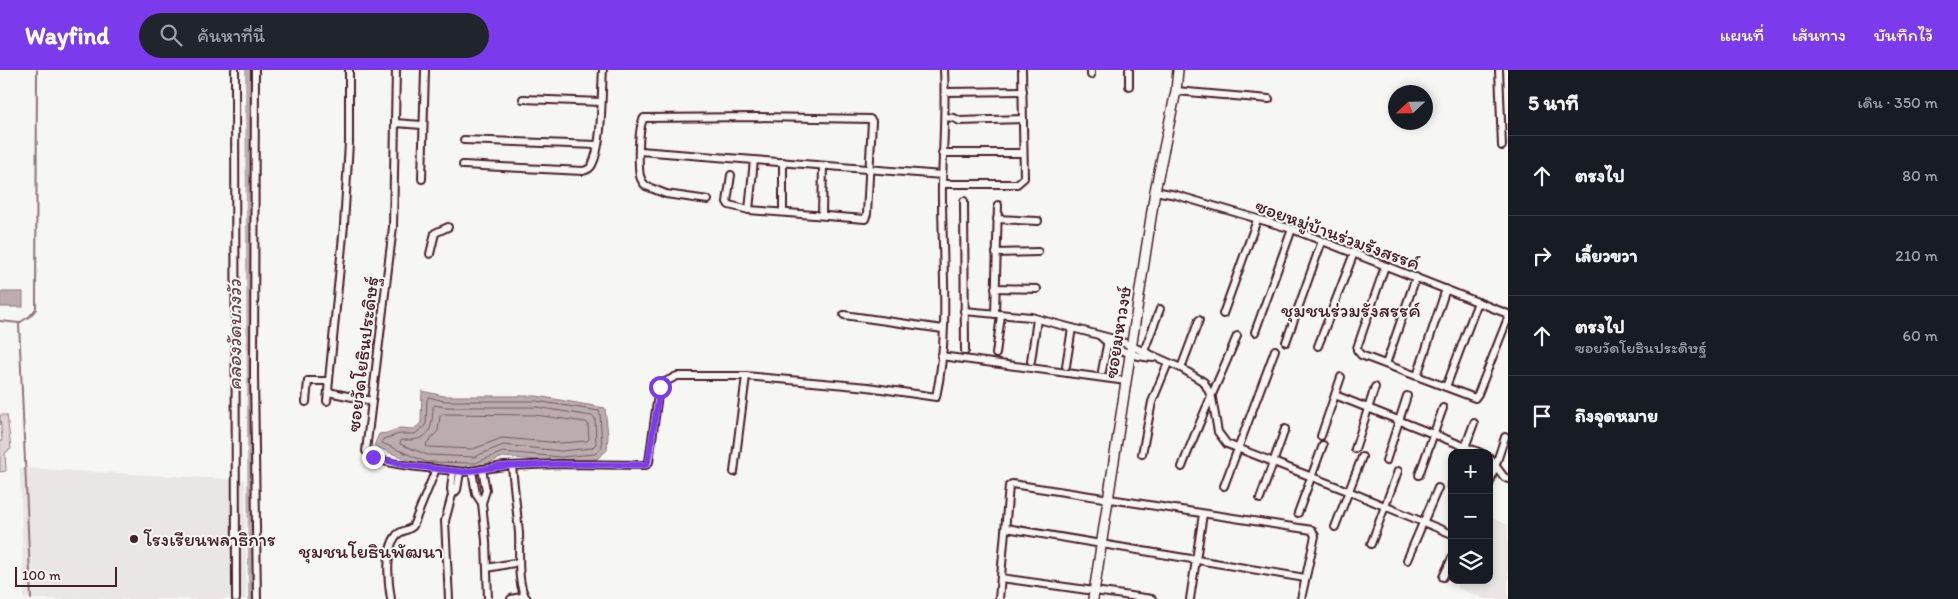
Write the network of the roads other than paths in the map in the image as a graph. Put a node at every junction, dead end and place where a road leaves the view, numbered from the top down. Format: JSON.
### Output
{"nodes":[{"id":1,"x":235,"y":70,"type":"edge"},
{"id":2,"x":255,"y":70,"type":"edge"},
{"id":3,"x":349,"y":70,"type":"edge"},
{"id":4,"x":396,"y":70,"type":"edge"},
{"id":5,"x":425,"y":70,"type":"edge"},
{"id":6,"x":603,"y":70,"type":"edge"},
{"id":7,"x":944,"y":70,"type":"edge"},
{"id":8,"x":1022,"y":70,"type":"edge"},
{"id":9,"x":1129,"y":70,"type":"edge"},
{"id":10,"x":1178,"y":70,"type":"edge"},
{"id":11,"x":1499,"y":70,"type":"edge"},
{"id":12,"x":1129,"y":86,"type":"dead end"},
{"id":13,"x":1023,"y":91,"type":"junction"},
{"id":14,"x":946,"y":92,"type":"junction"},
{"id":15,"x":1176,"y":92,"type":"junction"},
{"id":16,"x":523,"y":99,"type":"dead end"},
{"id":17,"x":1269,"y":99,"type":"dead end"},
{"id":18,"x":601,"y":102,"type":"junction"},
{"id":19,"x":945,"y":117,"type":"junction"},
{"id":20,"x":1022,"y":120,"type":"junction"},
{"id":21,"x":395,"y":123,"type":"junction"},
{"id":22,"x":422,"y":125,"type":"junction"},
{"id":23,"x":464,"y":140,"type":"dead end"},
{"id":24,"x":597,"y":145,"type":"junction"},
{"id":25,"x":1502,"y":146,"type":"dead end"},
{"id":26,"x":640,"y":150,"type":"junction"},
{"id":27,"x":942,"y":153,"type":"junction"},
{"id":28,"x":1023,"y":153,"type":"junction"},
{"id":29,"x":754,"y":160,"type":"junction"},
{"id":30,"x":783,"y":162,"type":"junction"},
{"id":31,"x":464,"y":165,"type":"dead end"},
{"id":32,"x":823,"y":166,"type":"junction"},
{"id":33,"x":870,"y":170,"type":"junction"},
{"id":34,"x":731,"y":175,"type":"dead end"},
{"id":35,"x":942,"y":176,"type":"junction"},
{"id":36,"x":422,"y":178,"type":"dead end"},
{"id":37,"x":942,"y":184,"type":"junction"},
{"id":38,"x":1155,"y":191,"type":"junction"},
{"id":39,"x":708,"y":200,"type":"dead end"},
{"id":40,"x":964,"y":201,"type":"dead end"},
{"id":41,"x":998,"y":204,"type":"dead end"},
{"id":42,"x":749,"y":210,"type":"junction"},
{"id":43,"x":783,"y":212,"type":"junction"},
{"id":44,"x":822,"y":215,"type":"junction"},
{"id":45,"x":997,"y":219,"type":"junction"},
{"id":46,"x":1257,"y":220,"type":"junction"},
{"id":47,"x":1038,"y":221,"type":"dead end"},
{"id":48,"x":448,"y":227,"type":"dead end"},
{"id":49,"x":1292,"y":229,"type":"junction"},
{"id":50,"x":1322,"y":241,"type":"junction"},
{"id":51,"x":1038,"y":252,"type":"dead end"},
{"id":52,"x":996,"y":253,"type":"junction"},
{"id":53,"x":430,"y":254,"type":"dead end"},
{"id":54,"x":1354,"y":254,"type":"junction"},
{"id":55,"x":1385,"y":266,"type":"junction"},
{"id":56,"x":1416,"y":277,"type":"junction"},
{"id":57,"x":995,"y":288,"type":"junction"},
{"id":58,"x":1037,"y":289,"type":"dead end"},
{"id":59,"x":1446,"y":289,"type":"junction"},
{"id":60,"x":1478,"y":302,"type":"junction"},
{"id":61,"x":1160,"y":309,"type":"dead end"},
{"id":62,"x":964,"y":311,"type":"junction"},
{"id":63,"x":998,"y":314,"type":"junction"},
{"id":64,"x":1223,"y":314,"type":"dead end"},
{"id":65,"x":1508,"y":314,"type":"edge"},
{"id":66,"x":844,"y":315,"type":"dead end"},
{"id":67,"x":1508,"y":318,"type":"edge"},
{"id":68,"x":1037,"y":319,"type":"junction"},
{"id":69,"x":1199,"y":320,"type":"dead end"},
{"id":70,"x":1072,"y":328,"type":"junction"},
{"id":71,"x":943,"y":329,"type":"junction"},
{"id":72,"x":1255,"y":332,"type":"dead end"},
{"id":73,"x":1237,"y":336,"type":"dead end"},
{"id":74,"x":1108,"y":340,"type":"junction"},
{"id":75,"x":1286,"y":342,"type":"dead end"},
{"id":76,"x":1318,"y":346,"type":"dead end"},
{"id":77,"x":1131,"y":349,"type":"junction"},
{"id":78,"x":1275,"y":350,"type":"dead end"},
{"id":79,"x":964,"y":351,"type":"dead end"},
{"id":80,"x":1144,"y":351,"type":"junction"},
{"id":81,"x":996,"y":354,"type":"dead end"},
{"id":82,"x":941,"y":356,"type":"junction"},
{"id":83,"x":1155,"y":358,"type":"junction"},
{"id":84,"x":1031,"y":361,"type":"dead end"},
{"id":85,"x":1168,"y":363,"type":"junction"},
{"id":86,"x":1386,"y":364,"type":"junction"},
{"id":87,"x":1066,"y":366,"type":"dead end"},
{"id":88,"x":1181,"y":368,"type":"junction"},
{"id":89,"x":1102,"y":371,"type":"dead end"},
{"id":90,"x":746,"y":376,"type":"junction"},
{"id":91,"x":1417,"y":376,"type":"junction"},
{"id":92,"x":1341,"y":377,"type":"dead end"},
{"id":93,"x":329,"y":381,"type":"junction"},
{"id":94,"x":1126,"y":381,"type":"junction"},
{"id":95,"x":1375,"y":387,"type":"dead end"},
{"id":96,"x":1446,"y":387,"type":"junction"},
{"id":97,"x":328,"y":392,"type":"junction"},
{"id":98,"x":1335,"y":395,"type":"junction"},
{"id":99,"x":1407,"y":396,"type":"dead end"},
{"id":100,"x":1212,"y":398,"type":"junction"},
{"id":101,"x":372,"y":400,"type":"junction"},
{"id":102,"x":327,"y":401,"type":"dead end"},
{"id":103,"x":306,"y":402,"type":"dead end"},
{"id":104,"x":1368,"y":408,"type":"junction"},
{"id":105,"x":1443,"y":408,"type":"dead end"},
{"id":106,"x":1400,"y":421,"type":"junction"},
{"id":107,"x":1474,"y":423,"type":"dead end"},
{"id":108,"x":1286,"y":429,"type":"dead end"},
{"id":109,"x":1434,"y":434,"type":"junction"},
{"id":110,"x":1321,"y":436,"type":"dead end"},
{"id":111,"x":1505,"y":438,"type":"dead end"},
{"id":112,"x":1323,"y":445,"type":"dead end"},
{"id":113,"x":1238,"y":449,"type":"junction"},
{"id":114,"x":1355,"y":449,"type":"dead end"},
{"id":115,"x":1462,"y":449,"type":"edge"},
{"id":116,"x":1464,"y":449,"type":"edge"},
{"id":117,"x":1142,"y":454,"type":"dead end"},
{"id":118,"x":1362,"y":457,"type":"dead end"},
{"id":119,"x":1386,"y":461,"type":"dead end"},
{"id":120,"x":1273,"y":462,"type":"junction"},
{"id":121,"x":1493,"y":462,"type":"edge"},
{"id":122,"x":512,"y":466,"type":"junction"},
{"id":123,"x":1496,"y":466,"type":"junction"},
{"id":124,"x":1182,"y":467,"type":"dead end"},
{"id":125,"x":436,"y":469,"type":"junction"},
{"id":126,"x":482,"y":469,"type":"junction"},
{"id":127,"x":472,"y":471,"type":"junction"},
{"id":128,"x":1398,"y":471,"type":"dead end"},
{"id":129,"x":456,"y":472,"type":"junction"},
{"id":130,"x":734,"y":472,"type":"dead end"},
{"id":131,"x":1493,"y":474,"type":"edge"},
{"id":132,"x":1419,"y":475,"type":"dead end"},
{"id":133,"x":1311,"y":476,"type":"junction"},
{"id":134,"x":1508,"y":478,"type":"edge"},
{"id":135,"x":1224,"y":486,"type":"dead end"},
{"id":136,"x":1438,"y":488,"type":"dead end"},
{"id":137,"x":1348,"y":491,"type":"junction"},
{"id":138,"x":1109,"y":499,"type":"junction"},
{"id":139,"x":1260,"y":500,"type":"dead end"},
{"id":140,"x":482,"y":503,"type":"junction"},
{"id":141,"x":1385,"y":508,"type":"junction"},
{"id":142,"x":1298,"y":513,"type":"dead end"},
{"id":143,"x":1203,"y":514,"type":"junction"},
{"id":144,"x":1423,"y":523,"type":"junction"},
{"id":145,"x":1006,"y":528,"type":"junction"},
{"id":146,"x":1335,"y":528,"type":"dead end"},
{"id":147,"x":1448,"y":532,"type":"edge"},
{"id":148,"x":1371,"y":544,"type":"dead end"},
{"id":149,"x":1101,"y":545,"type":"junction"},
{"id":150,"x":1196,"y":560,"type":"junction"},
{"id":151,"x":1407,"y":560,"type":"dead end"},
{"id":152,"x":514,"y":563,"type":"dead end"},
{"id":153,"x":487,"y":568,"type":"junction"},
{"id":154,"x":1448,"y":568,"type":"edge"},
{"id":155,"x":1001,"y":578,"type":"junction"},
{"id":156,"x":1305,"y":578,"type":"junction"},
{"id":157,"x":1444,"y":578,"type":"dead end"},
{"id":158,"x":1094,"y":594,"type":"edge"},
{"id":159,"x":524,"y":598,"type":"edge"},
{"id":160,"x":236,"y":599,"type":"edge"},
{"id":161,"x":257,"y":599,"type":"edge"},
{"id":162,"x":391,"y":599,"type":"edge"},
{"id":163,"x":449,"y":599,"type":"edge"},
{"id":164,"x":488,"y":599,"type":"edge"},
{"id":165,"x":511,"y":599,"type":"edge"},
{"id":166,"x":999,"y":599,"type":"edge"},
{"id":167,"x":1152,"y":599,"type":"edge"},
{"id":168,"x":1190,"y":599,"type":"edge"},
{"id":169,"x":1302,"y":599,"type":"edge"}],
"edges":[{"from":1,"to":160,"type":"street"},
{"from":2,"to":161,"type":"street"},
{"from":3,"to":93,"type":"street"},
{"from":4,"to":21,"type":"street","name":"ซอยวัดโยธินประดิษฐ์"},
{"from":5,"to":22,"type":"street"},
{"from":6,"to":18,"type":"street"},
{"from":7,"to":14,"type":"street"},
{"from":8,"to":13,"type":"street"},
{"from":9,"to":12,"type":"street"},
{"from":10,"to":15,"type":"street","name":"ซอยมหาวงษ์"},
{"from":11,"to":25,"type":"street"},
{"from":13,"to":14,"type":"street"},
{"from":13,"to":20,"type":"street"},
{"from":14,"to":19,"type":"street"},
{"from":15,"to":17,"type":"street"},
{"from":15,"to":38,"type":"street","name":"ซอยมหาวงษ์"},
{"from":16,"to":18,"type":"street"},
{"from":18,"to":24,"type":"street"},
{"from":19,"to":20,"type":"street"},
{"from":19,"to":27,"type":"street"},
{"from":20,"to":28,"type":"street"},
{"from":21,"to":22,"type":"street"},
{"from":21,"to":101,"type":"street","name":"ซอยวัดโยธินประดิษฐ์"},
{"from":22,"to":36,"type":"street"},
{"from":23,"to":24,"type":"street"},
{"from":24,"to":31,"type":"street"},
{"from":26,"to":29,"type":"street"},
{"from":26,"to":33,"type":"street"},
{"from":26,"to":39,"type":"street"},
{"from":27,"to":28,"type":"street"},
{"from":27,"to":35,"type":"street"},
{"from":28,"to":37,"type":"street"},
{"from":29,"to":30,"type":"street"},
{"from":29,"to":42,"type":"street"},
{"from":30,"to":32,"type":"street"},
{"from":30,"to":43,"type":"street"},
{"from":32,"to":33,"type":"street"},
{"from":32,"to":44,"type":"street"},
{"from":33,"to":35,"type":"street"},
{"from":33,"to":44,"type":"street"},
{"from":34,"to":42,"type":"street"},
{"from":35,"to":37,"type":"street"},
{"from":37,"to":71,"type":"street"},
{"from":38,"to":46,"type":"street","name":"ซอยหมู่บ้านร่วมรังสรรค์"},
{"from":38,"to":77,"type":"street","name":"ซอยมหาวงษ์"},
{"from":40,"to":62,"type":"street"},
{"from":41,"to":45,"type":"street"},
{"from":42,"to":43,"type":"street"},
{"from":43,"to":44,"type":"street"},
{"from":45,"to":47,"type":"street"},
{"from":45,"to":52,"type":"street"},
{"from":46,"to":49,"type":"street","name":"ซอยหมู่บ้านร่วมรังสรรค์"},
{"from":46,"to":64,"type":"street"},
{"from":48,"to":53,"type":"street"},
{"from":49,"to":50,"type":"street","name":"ซอยหมู่บ้านร่วมรังสรรค์"},
{"from":49,"to":72,"type":"street"},
{"from":50,"to":54,"type":"street","name":"ซอยหมู่บ้านร่วมรังสรรค์"},
{"from":50,"to":75,"type":"street"},
{"from":51,"to":52,"type":"street"},
{"from":52,"to":57,"type":"street"},
{"from":54,"to":55,"type":"street","name":"ซอยหมู่บ้านร่วมรังสรรค์"},
{"from":54,"to":76,"type":"street"},
{"from":55,"to":56,"type":"street","name":"ซอยหมู่บ้านร่วมรังสรรค์"},
{"from":55,"to":86,"type":"street"},
{"from":56,"to":59,"type":"street","name":"ซอยหมู่บ้านร่วมรังสรรค์"},
{"from":56,"to":86,"type":"street"},
{"from":57,"to":58,"type":"street"},
{"from":57,"to":63,"type":"street"},
{"from":59,"to":60,"type":"street","name":"ซอยหมู่บ้านร่วมรังสรรค์"},
{"from":59,"to":91,"type":"street"},
{"from":60,"to":65,"type":"street","name":"ซอยหมู่บ้านร่วมรังสรรค์"},
{"from":60,"to":96,"type":"street"},
{"from":61,"to":80,"type":"street"},
{"from":62,"to":63,"type":"street"},
{"from":62,"to":79,"type":"street"},
{"from":63,"to":68,"type":"street"},
{"from":63,"to":81,"type":"street"},
{"from":66,"to":71,"type":"street"},
{"from":67,"to":96,"type":"street"},
{"from":68,"to":70,"type":"street"},
{"from":68,"to":84,"type":"street"},
{"from":69,"to":88,"type":"street"},
{"from":70,"to":74,"type":"street"},
{"from":70,"to":87,"type":"street"},
{"from":71,"to":82,"type":"street"},
{"from":73,"to":100,"type":"street"},
{"from":74,"to":77,"type":"street"},
{"from":74,"to":89,"type":"street"},
{"from":77,"to":80,"type":"street"},
{"from":77,"to":83,"type":"street"},
{"from":77,"to":94,"type":"street","name":"ซอยมหาวงษ์"},
{"from":78,"to":113,"type":"street"},
{"from":80,"to":83,"type":"street"},
{"from":82,"to":90,"type":"street"},
{"from":82,"to":94,"type":"street"},
{"from":83,"to":85,"type":"street"},
{"from":85,"to":88,"type":"street"},
{"from":85,"to":117,"type":"street"},
{"from":86,"to":91,"type":"street"},
{"from":88,"to":100,"type":"street"},
{"from":90,"to":122,"type":"street"},
{"from":90,"to":130,"type":"street"},
{"from":91,"to":96,"type":"street"},
{"from":92,"to":98,"type":"street"},
{"from":93,"to":97,"type":"street"},
{"from":93,"to":103,"type":"street"},
{"from":94,"to":138,"type":"street","name":"ซอยมหาวงษ์"},
{"from":95,"to":104,"type":"street"},
{"from":97,"to":101,"type":"street"},
{"from":97,"to":102,"type":"street"},
{"from":98,"to":104,"type":"street"},
{"from":98,"to":110,"type":"street"},
{"from":99,"to":106,"type":"street"},
{"from":100,"to":113,"type":"street"},
{"from":100,"to":124,"type":"street"},
{"from":101,"to":125,"type":"street","name":"ซอยวัดโยธินประดิษฐ์"},
{"from":104,"to":106,"type":"street"},
{"from":104,"to":114,"type":"street"},
{"from":105,"to":109,"type":"street"},
{"from":106,"to":109,"type":"street"},
{"from":106,"to":119,"type":"street"},
{"from":107,"to":116,"type":"street"},
{"from":108,"to":120,"type":"street"},
{"from":109,"to":115,"type":"street"},
{"from":109,"to":132,"type":"street"},
{"from":111,"to":123,"type":"street"},
{"from":112,"to":133,"type":"street"},
{"from":113,"to":120,"type":"street"},
{"from":113,"to":135,"type":"street"},
{"from":118,"to":137,"type":"street"},
{"from":120,"to":133,"type":"street"},
{"from":120,"to":139,"type":"street"},
{"from":121,"to":123,"type":"street"},
{"from":122,"to":126,"type":"street"},
{"from":122,"to":159,"type":"street"},
{"from":123,"to":131,"type":"street"},
{"from":123,"to":134,"type":"street"},
{"from":125,"to":129,"type":"street"},
{"from":125,"to":162,"type":"street"},
{"from":126,"to":127,"type":"street"},
{"from":126,"to":140,"type":"street"},
{"from":127,"to":129,"type":"street"},
{"from":127,"to":140,"type":"street"},
{"from":128,"to":141,"type":"street"},
{"from":129,"to":163,"type":"street"},
{"from":133,"to":137,"type":"street"},
{"from":133,"to":142,"type":"street"},
{"from":136,"to":144,"type":"street"},
{"from":137,"to":141,"type":"street"},
{"from":137,"to":146,"type":"street"},
{"from":138,"to":143,"type":"street"},
{"from":138,"to":145,"type":"street"},
{"from":138,"to":149,"type":"street","name":"ซอยมหาวงษ์"},
{"from":140,"to":153,"type":"street"},
{"from":141,"to":144,"type":"street"},
{"from":141,"to":148,"type":"street"},
{"from":143,"to":150,"type":"street"},
{"from":143,"to":156,"type":"street"},
{"from":144,"to":147,"type":"street"},
{"from":144,"to":151,"type":"street"},
{"from":145,"to":149,"type":"street"},
{"from":145,"to":155,"type":"street"},
{"from":149,"to":150,"type":"street"},
{"from":149,"to":158,"type":"street","name":"ซอยมหาวงษ์"},
{"from":150,"to":156,"type":"street"},
{"from":150,"to":168,"type":"street"},
{"from":152,"to":153,"type":"street"},
{"from":153,"to":164,"type":"street"},
{"from":154,"to":157,"type":"street"},
{"from":155,"to":158,"type":"street"},
{"from":155,"to":166,"type":"street"},
{"from":156,"to":169,"type":"street"},
{"from":158,"to":167,"type":"street"},
{"from":159,"to":165,"type":"street"}]}
